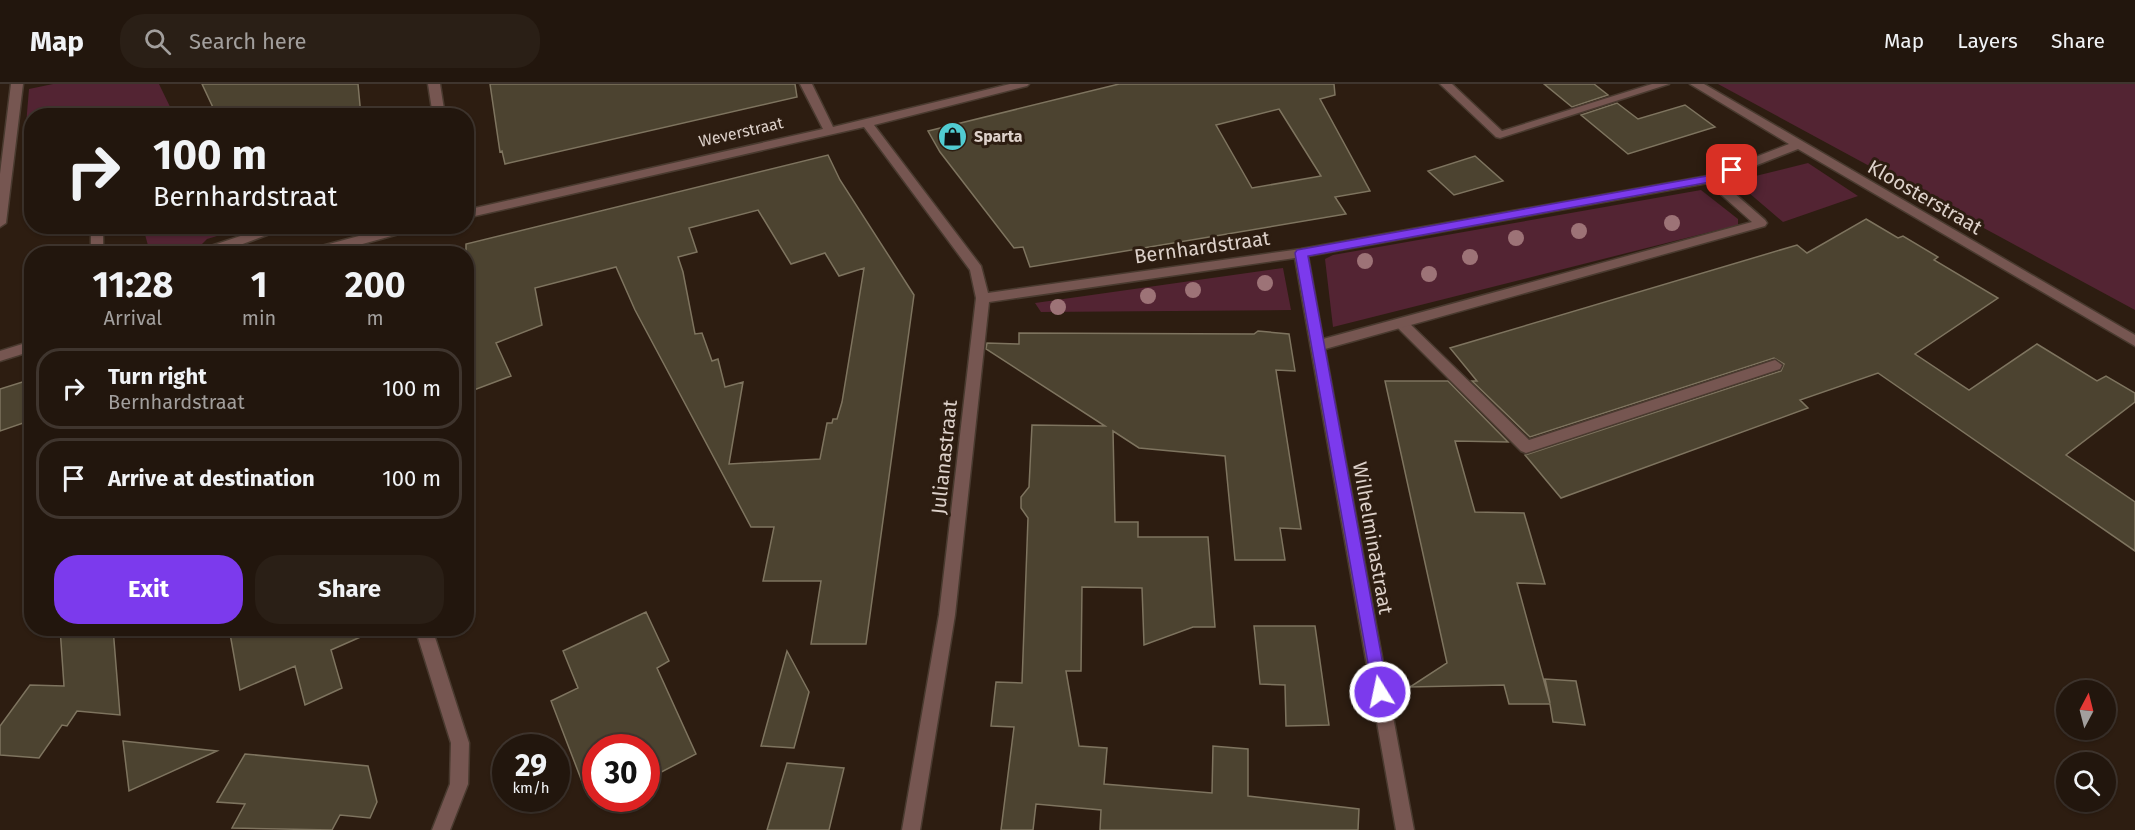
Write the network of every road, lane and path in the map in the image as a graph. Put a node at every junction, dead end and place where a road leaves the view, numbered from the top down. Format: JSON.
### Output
{"nodes":[{"id":1,"x":17,"y":84,"type":"edge"},
{"id":2,"x":434,"y":84,"type":"edge"},
{"id":3,"x":806,"y":84,"type":"edge"},
{"id":4,"x":1023,"y":84,"type":"edge"},
{"id":5,"x":1446,"y":84,"type":"edge"},
{"id":6,"x":1620,"y":84,"type":"edge"},
{"id":7,"x":1663,"y":84,"type":"edge"},
{"id":8,"x":1696,"y":84,"type":"edge"},
{"id":9,"x":1632,"y":92,"type":"junction"},
{"id":10,"x":438,"y":108,"type":"edge"},
{"id":11,"x":867,"y":123,"type":"junction"},
{"id":12,"x":829,"y":130,"type":"junction"},
{"id":13,"x":1799,"y":144,"type":"junction"},
{"id":14,"x":1710,"y":179,"type":"junction"},
{"id":15,"x":474,"y":212,"type":"edge"},
{"id":16,"x":0,"y":223,"type":"edge"},
{"id":17,"x":261,"y":234,"type":"edge"},
{"id":18,"x":369,"y":234,"type":"edge"},
{"id":19,"x":379,"y":234,"type":"edge"},
{"id":20,"x":371,"y":236,"type":"junction"},
{"id":21,"x":225,"y":246,"type":"edge"},
{"id":22,"x":336,"y":246,"type":"edge"},
{"id":23,"x":1301,"y":253,"type":"junction"},
{"id":24,"x":983,"y":298,"type":"junction"},
{"id":25,"x":1402,"y":324,"type":"junction"},
{"id":26,"x":2135,"y":341,"type":"edge"},
{"id":27,"x":1317,"y":345,"type":"junction"},
{"id":28,"x":24,"y":348,"type":"edge"},
{"id":29,"x":0,"y":356,"type":"edge"},
{"id":30,"x":1775,"y":365,"type":"dead end"},
{"id":31,"x":426,"y":636,"type":"edge"},
{"id":32,"x":441,"y":830,"type":"edge"},
{"id":33,"x":911,"y":830,"type":"edge"},
{"id":34,"x":1405,"y":830,"type":"edge"}],
"edges":[{"from":1,"to":16,"type":"street"},
{"from":2,"to":10,"type":"street"},
{"from":3,"to":12,"type":"street"},
{"from":4,"to":11,"type":"street","name":"Weverstraat"},
{"from":5,"to":9,"type":"street"},
{"from":6,"to":9,"type":"street"},
{"from":7,"to":9,"type":"street"},
{"from":8,"to":13,"type":"street","name":"Kloosterstraat"},
{"from":11,"to":12,"type":"street","name":"Weverstraat"},
{"from":11,"to":24,"type":"street","name":"Julianastraat"},
{"from":12,"to":15,"type":"street","name":"Weverstraat"},
{"from":13,"to":14,"type":"street","name":"Bernhardstraat"},
{"from":13,"to":26,"type":"street","name":"Kloosterstraat"},
{"from":14,"to":23,"type":"street","name":"Bernhardstraat"},
{"from":14,"to":25,"type":"street"},
{"from":17,"to":21,"type":"street"},
{"from":18,"to":20,"type":"street"},
{"from":19,"to":20,"type":"street"},
{"from":20,"to":22,"type":"street"},
{"from":23,"to":24,"type":"street","name":"Bernhardstraat"},
{"from":23,"to":27,"type":"street","name":"Wilhelminastraat"},
{"from":24,"to":33,"type":"street","name":"Julianastraat"},
{"from":25,"to":27,"type":"street"},
{"from":25,"to":30,"type":"street"},
{"from":27,"to":34,"type":"street","name":"Wilhelminastraat"},
{"from":28,"to":29,"type":"street"},
{"from":31,"to":32,"type":"street"}]}
